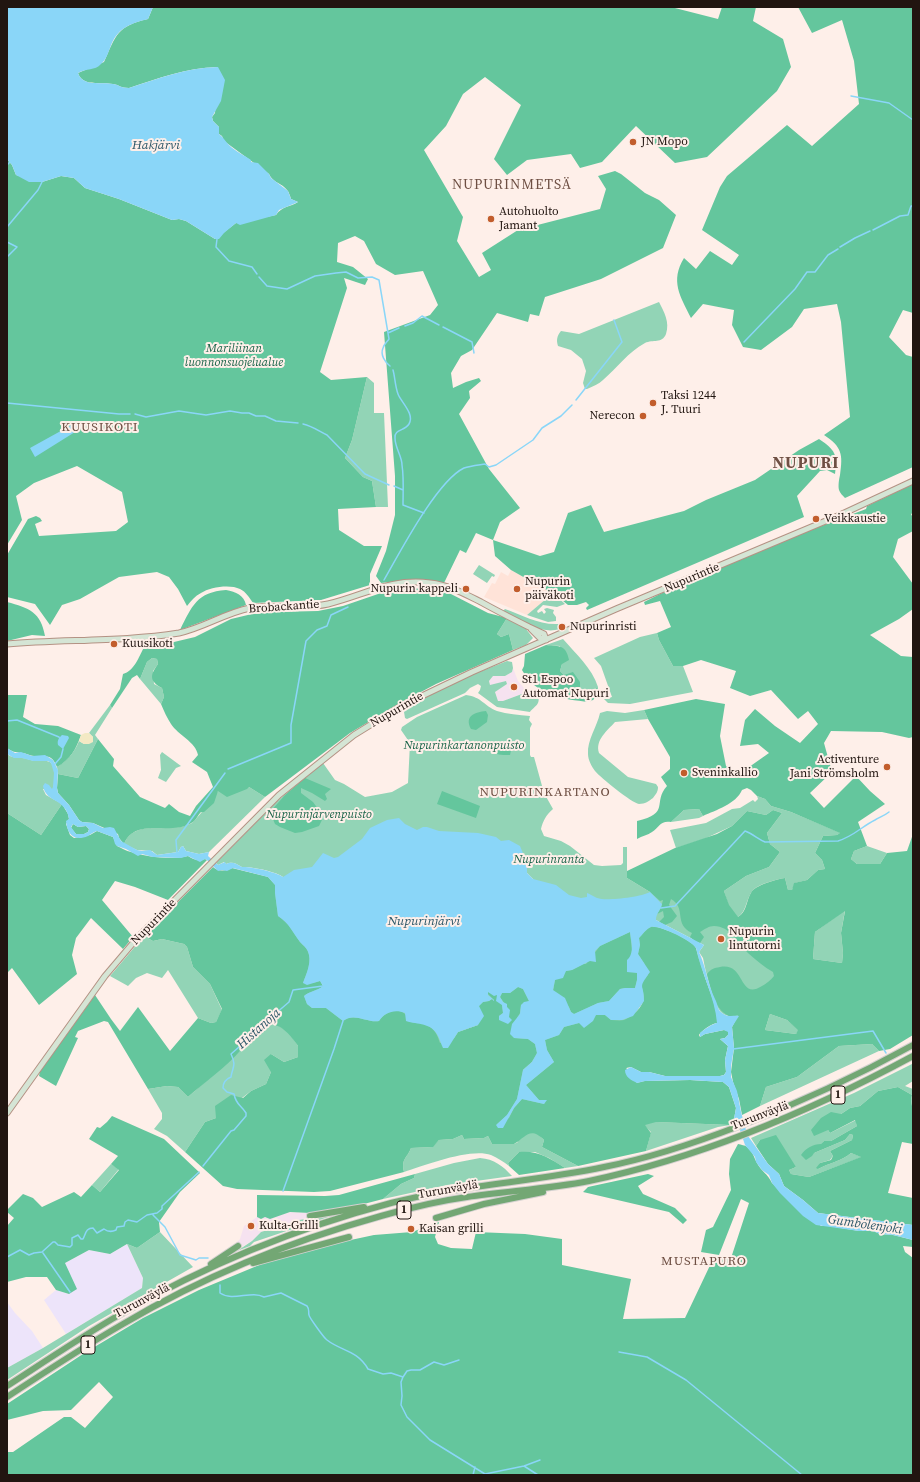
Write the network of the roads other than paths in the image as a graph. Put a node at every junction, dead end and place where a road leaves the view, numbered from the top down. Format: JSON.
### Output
{"nodes":[{"id":1,"x":913,"y":481,"type":"edge"},
{"id":2,"x":546,"y":640,"type":"junction"},
{"id":3,"x":7,"y":644,"type":"edge"},
{"id":4,"x":913,"y":1045,"type":"edge"},
{"id":5,"x":913,"y":1056,"type":"edge"},
{"id":6,"x":7,"y":1112,"type":"edge"},
{"id":7,"x":587,"y":1181,"type":"junction"},
{"id":8,"x":391,"y":1203,"type":"junction"},
{"id":9,"x":310,"y":1216,"type":"dead end"},
{"id":10,"x":436,"y":1218,"type":"dead end"},
{"id":11,"x":349,"y":1237,"type":"dead end"},
{"id":12,"x":238,"y":1246,"type":"dead end"},
{"id":13,"x":228,"y":1270,"type":"junction"},
{"id":14,"x":191,"y":1277,"type":"junction"},
{"id":15,"x":7,"y":1386,"type":"edge"},
{"id":16,"x":7,"y":1397,"type":"edge"}],
"edges":[{"from":1,"to":2,"type":"main road","name":"Nupurintie"},
{"from":2,"to":3,"type":"main road","name":"Brobackantie"},
{"from":2,"to":6,"type":"main road","name":"Nupurintie"},
{"from":4,"to":8,"type":"highway","name":"Turunväylä","number":"1"},
{"from":5,"to":7,"type":"highway","name":"Turunväylä","number":"1"},
{"from":7,"to":10,"type":"highway"},
{"from":7,"to":13,"type":"highway","name":"Turunväylä","number":"1"},
{"from":8,"to":9,"type":"highway"},
{"from":8,"to":14,"type":"highway","name":"Turunväylä","number":"1"},
{"from":11,"to":13,"type":"highway"},
{"from":12,"to":14,"type":"highway"},
{"from":13,"to":16,"type":"highway","name":"Turunväylä","number":"1"},
{"from":14,"to":15,"type":"highway","name":"Turunväylä","number":"1"}]}
